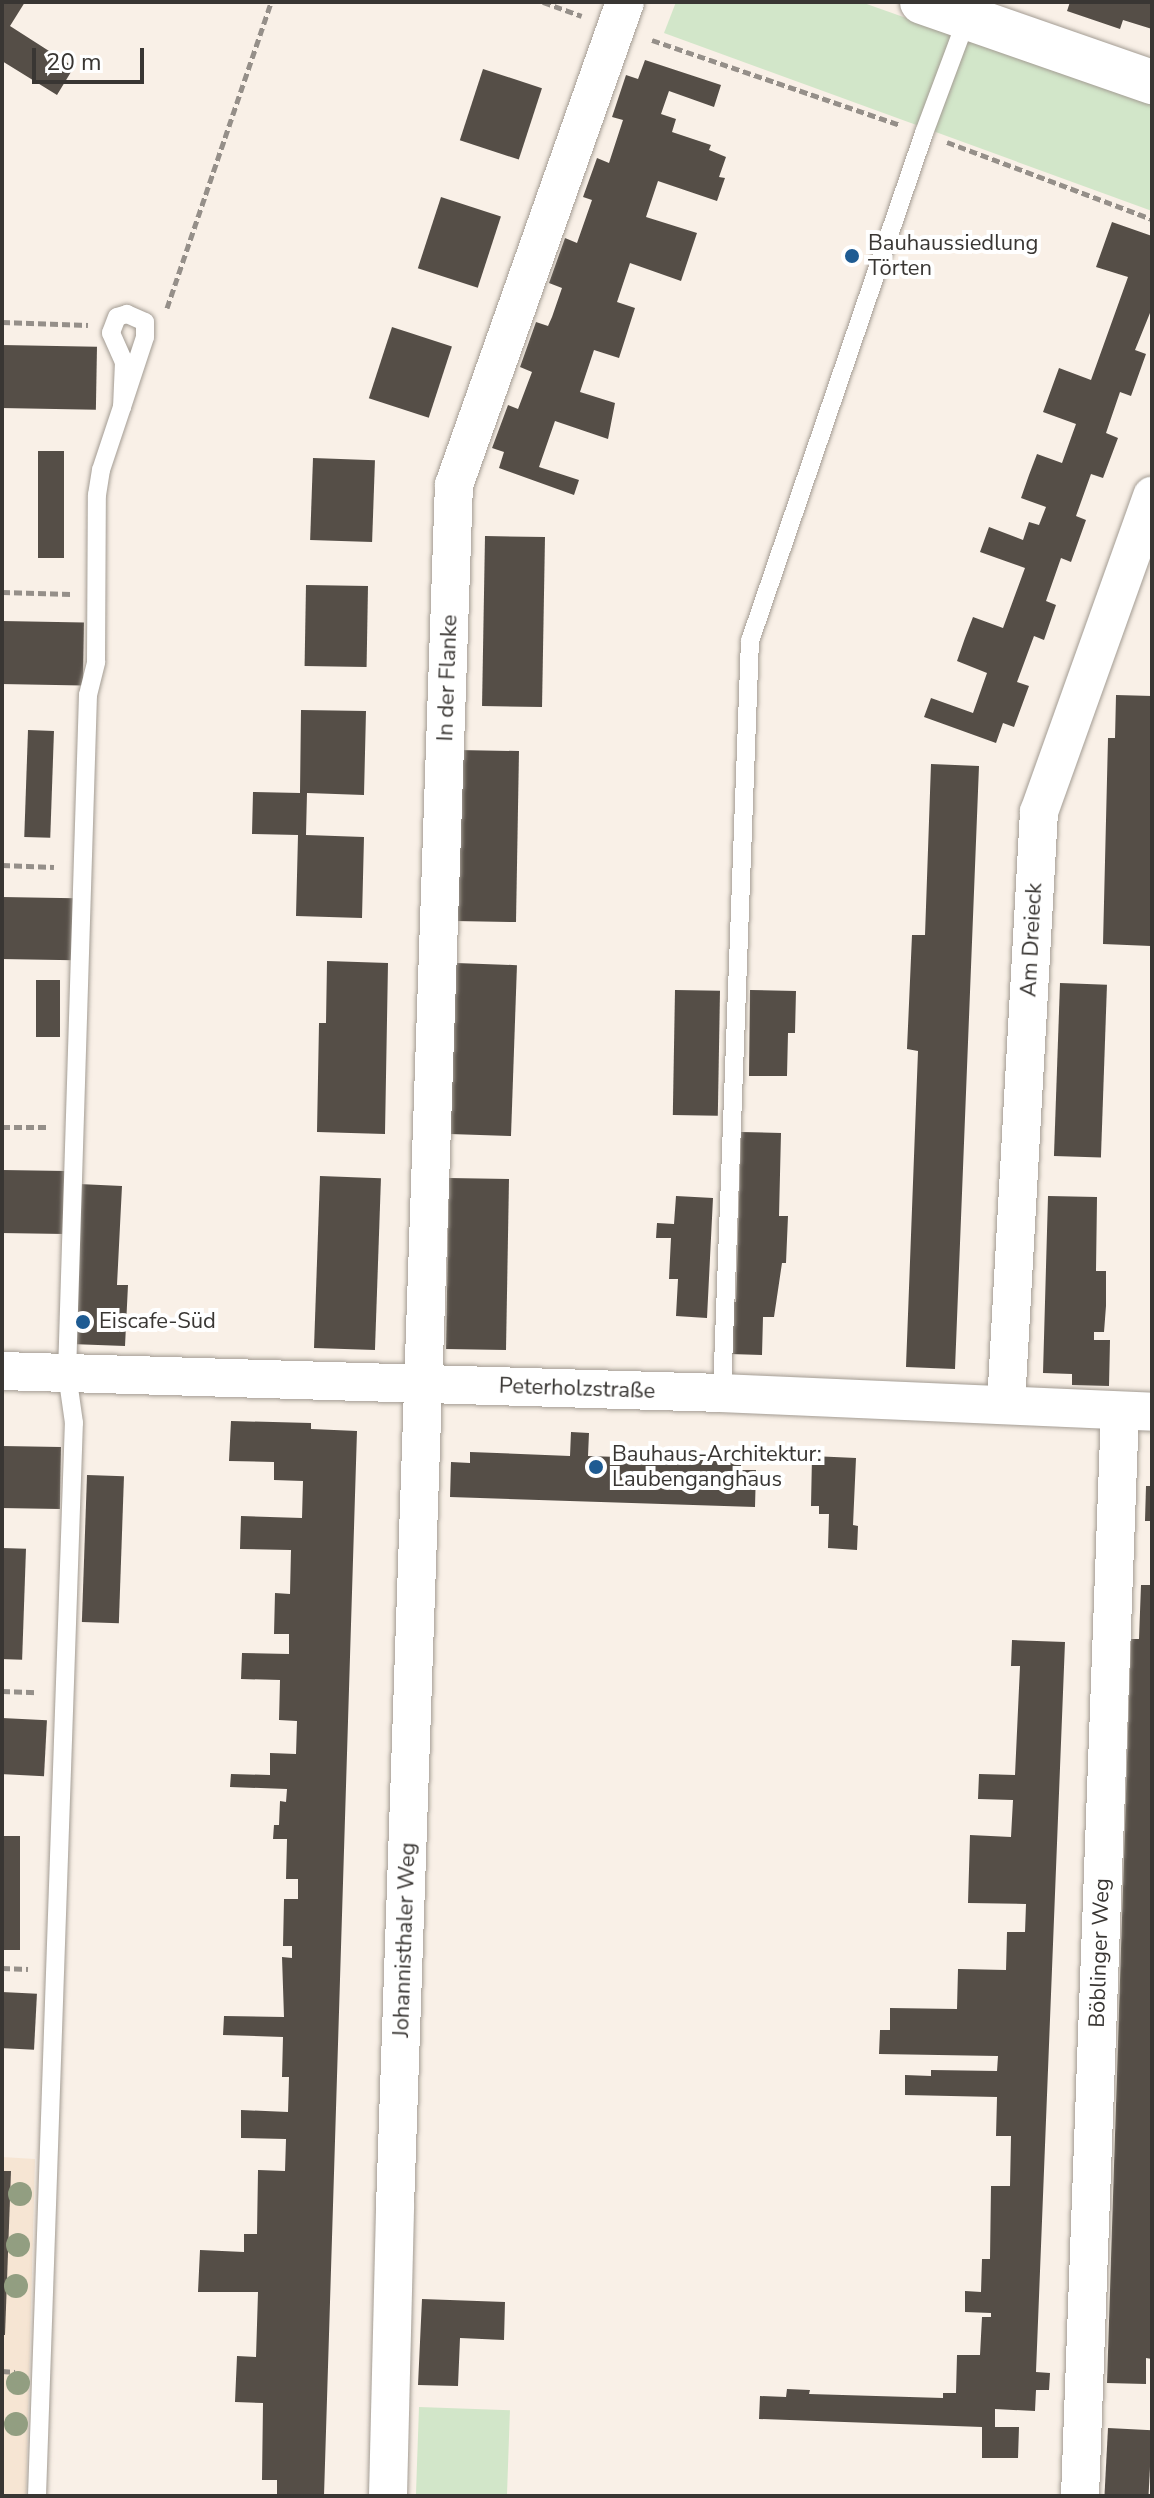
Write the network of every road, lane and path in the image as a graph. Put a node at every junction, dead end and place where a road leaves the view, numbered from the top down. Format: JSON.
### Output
{"nodes":[{"id":1,"x":271,"y":2,"type":"edge"},
{"id":2,"x":922,"y":2,"type":"edge"},
{"id":3,"x":620,"y":15,"type":"edge"},
{"id":4,"x":967,"y":18,"type":"junction"},
{"id":5,"x":1152,"y":82,"type":"edge"},
{"id":6,"x":924,"y":133,"type":"junction"},
{"id":7,"x":1152,"y":219,"type":"edge"},
{"id":8,"x":2,"y":322,"type":"edge"},
{"id":9,"x":111,"y":333,"type":"junction"},
{"id":10,"x":145,"y":337,"type":"junction"},
{"id":11,"x":122,"y":407,"type":"junction"},
{"id":12,"x":1152,"y":496,"type":"edge"},
{"id":13,"x":2,"y":592,"type":"edge"},
{"id":14,"x":96,"y":594,"type":"junction"},
{"id":15,"x":2,"y":865,"type":"edge"},
{"id":16,"x":83,"y":868,"type":"junction"},
{"id":17,"x":76,"y":1126,"type":"junction"},
{"id":18,"x":2,"y":1127,"type":"edge"},
{"id":19,"x":2,"y":1371,"type":"edge"},
{"id":20,"x":67,"y":1374,"type":"junction"},
{"id":21,"x":425,"y":1384,"type":"junction"},
{"id":22,"x":722,"y":1393,"type":"junction"},
{"id":23,"x":1006,"y":1404,"type":"junction"},
{"id":24,"x":1136,"y":1411,"type":"edge"},
{"id":25,"x":37,"y":2496,"type":"edge"},
{"id":26,"x":388,"y":2496,"type":"edge"},
{"id":27,"x":1080,"y":2496,"type":"edge"}],
"edges":[{"from":1,"to":10,"type":"path"},
{"from":2,"to":4,"type":"street"},
{"from":3,"to":6,"type":"path"},
{"from":3,"to":21,"type":"street","name":"In der Flanke"},
{"from":4,"to":5,"type":"street"},
{"from":4,"to":6,"type":"lane"},
{"from":6,"to":7,"type":"path"},
{"from":6,"to":22,"type":"lane"},
{"from":8,"to":9,"type":"path"},
{"from":9,"to":10,"type":"lane"},
{"from":9,"to":11,"type":"lane"},
{"from":10,"to":11,"type":"lane"},
{"from":11,"to":14,"type":"lane"},
{"from":12,"to":23,"type":"street","name":"Am Dreieck"},
{"from":13,"to":14,"type":"path"},
{"from":14,"to":16,"type":"lane"},
{"from":15,"to":16,"type":"path"},
{"from":16,"to":17,"type":"lane"},
{"from":17,"to":18,"type":"path"},
{"from":17,"to":20,"type":"lane"},
{"from":19,"to":20,"type":"street","name":"Peterholzstraße"},
{"from":20,"to":21,"type":"street","name":"Peterholzstraße"},
{"from":20,"to":25,"type":"lane"},
{"from":21,"to":22,"type":"street","name":"Peterholzstraße"},
{"from":21,"to":26,"type":"street","name":"Johannisthaler Weg"},
{"from":22,"to":23,"type":"street","name":"Peterholzstraße"},
{"from":23,"to":24,"type":"street","name":"Peterholzstraße"},
{"from":24,"to":27,"type":"street","name":"Böblinger Weg"}]}
